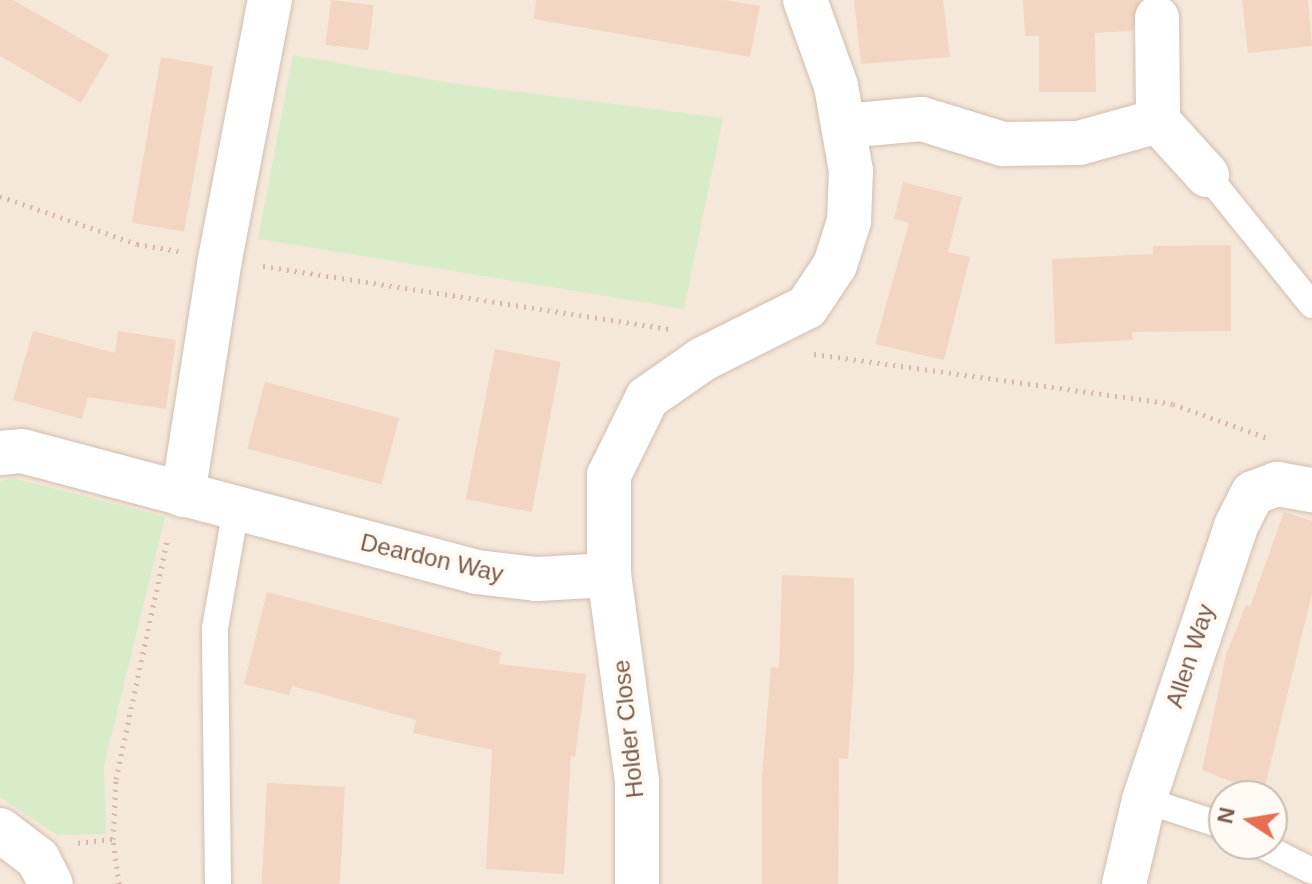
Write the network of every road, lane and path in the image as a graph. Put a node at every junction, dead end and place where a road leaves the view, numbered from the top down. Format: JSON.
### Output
{"nodes":[{"id":1,"x":270,"y":0,"type":"edge"},
{"id":2,"x":805,"y":0,"type":"edge"},
{"id":3,"x":1157,"y":9,"type":"edge"},
{"id":4,"x":1158,"y":121,"type":"junction"},
{"id":5,"x":845,"y":126,"type":"junction"},
{"id":6,"x":1207,"y":175,"type":"joint"},
{"id":7,"x":0,"y":196,"type":"edge"},
{"id":8,"x":220,"y":259,"type":"junction"},
{"id":9,"x":1312,"y":305,"type":"edge"},
{"id":10,"x":804,"y":353,"type":"dead end"},
{"id":11,"x":703,"y":359,"type":"junction"},
{"id":12,"x":1284,"y":444,"type":"dead end"},
{"id":13,"x":0,"y":453,"type":"edge"},
{"id":14,"x":1312,"y":490,"type":"edge"},
{"id":15,"x":183,"y":495,"type":"junction"},
{"id":16,"x":236,"y":509,"type":"junction"},
{"id":17,"x":167,"y":541,"type":"dead end"},
{"id":18,"x":609,"y":575,"type":"junction"},
{"id":19,"x":1144,"y":800,"type":"junction"},
{"id":20,"x":1208,"y":821,"type":"edge"},
{"id":21,"x":0,"y":830,"type":"edge"},
{"id":22,"x":1288,"y":859,"type":"edge"},
{"id":23,"x":1312,"y":871,"type":"edge"},
{"id":24,"x":51,"y":884,"type":"edge"},
{"id":25,"x":119,"y":884,"type":"edge"},
{"id":26,"x":218,"y":884,"type":"edge"},
{"id":27,"x":637,"y":884,"type":"edge"},
{"id":28,"x":1124,"y":884,"type":"edge"}],
"edges":[{"from":1,"to":8,"type":"street"},
{"from":2,"to":5,"type":"street"},
{"from":3,"to":4,"type":"street"},
{"from":4,"to":5,"type":"street"},
{"from":4,"to":6,"type":"street"},
{"from":5,"to":11,"type":"street"},
{"from":6,"to":9,"type":"lane"},
{"from":7,"to":8,"type":"path"},
{"from":8,"to":11,"type":"path"},
{"from":8,"to":15,"type":"street"},
{"from":10,"to":12,"type":"path"},
{"from":11,"to":18,"type":"street"},
{"from":13,"to":15,"type":"street","name":"Deardon Way"},
{"from":14,"to":19,"type":"street","name":"Allen Way"},
{"from":15,"to":16,"type":"street","name":"Deardon Way"},
{"from":16,"to":18,"type":"street","name":"Deardon Way"},
{"from":16,"to":26,"type":"lane"},
{"from":17,"to":25,"type":"path"},
{"from":18,"to":27,"type":"street","name":"Holder Close"},
{"from":19,"to":20,"type":"lane"},
{"from":19,"to":28,"type":"street","name":"Allen Way"},
{"from":21,"to":24,"type":"street"},
{"from":22,"to":23,"type":"lane"}]}
